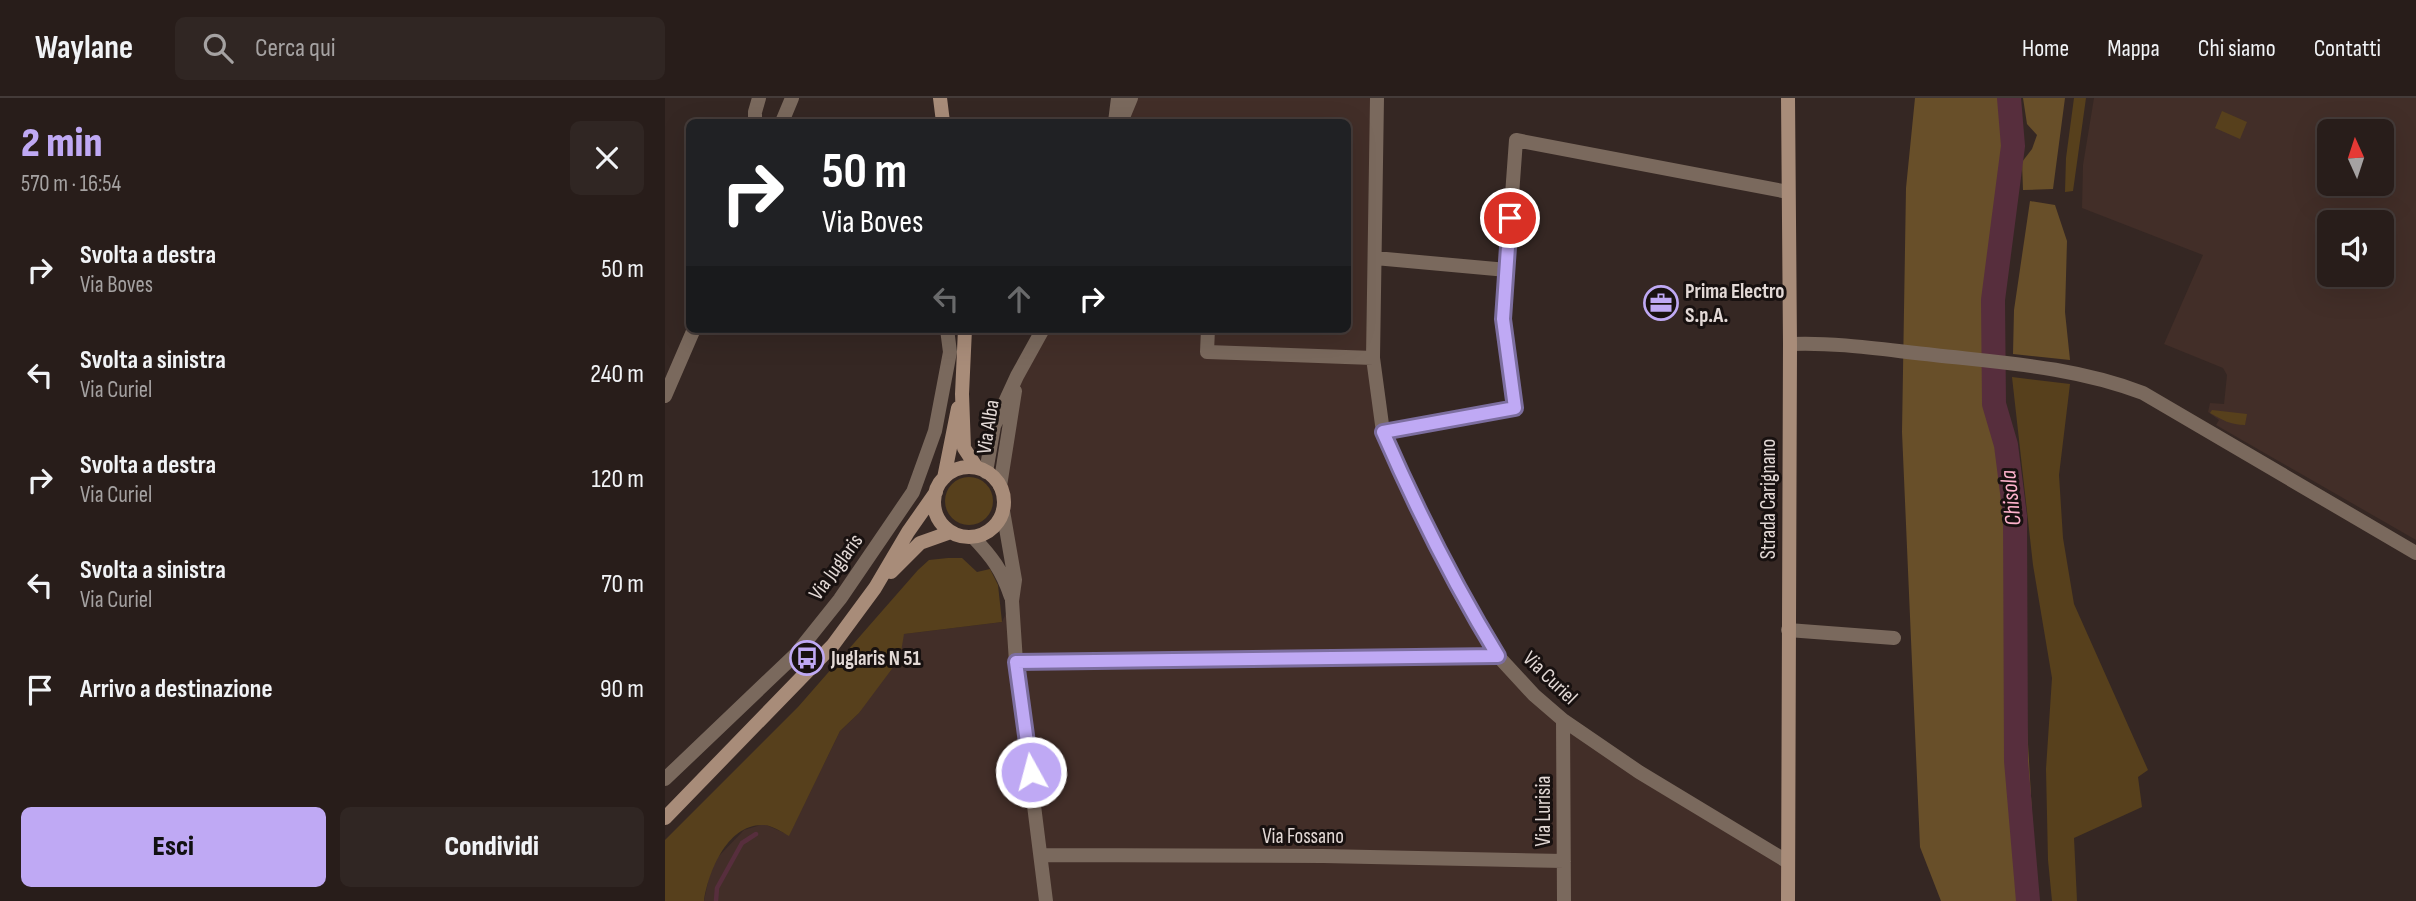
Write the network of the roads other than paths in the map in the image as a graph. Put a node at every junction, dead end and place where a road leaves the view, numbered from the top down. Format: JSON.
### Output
{"nodes":[{"id":1,"x":759,"y":98,"type":"edge"},
{"id":2,"x":792,"y":98,"type":"edge"},
{"id":3,"x":940,"y":98,"type":"edge"},
{"id":4,"x":1118,"y":98,"type":"edge"},
{"id":5,"x":1131,"y":98,"type":"edge"},
{"id":6,"x":1377,"y":98,"type":"edge"},
{"id":7,"x":1788,"y":98,"type":"edge"},
{"id":8,"x":755,"y":119,"type":"edge"},
{"id":9,"x":783,"y":119,"type":"edge"},
{"id":10,"x":943,"y":119,"type":"edge"},
{"id":11,"x":1115,"y":119,"type":"edge"},
{"id":12,"x":1122,"y":119,"type":"edge"},
{"id":13,"x":1788,"y":192,"type":"junction"},
{"id":14,"x":1375,"y":258,"type":"junction"},
{"id":15,"x":1507,"y":270,"type":"junction"},
{"id":16,"x":692,"y":333,"type":"edge"},
{"id":17,"x":948,"y":333,"type":"edge"},
{"id":18,"x":965,"y":333,"type":"edge"},
{"id":19,"x":1041,"y":333,"type":"edge"},
{"id":20,"x":1208,"y":333,"type":"edge"},
{"id":21,"x":1790,"y":344,"type":"junction"},
{"id":22,"x":1373,"y":358,"type":"junction"},
{"id":23,"x":1017,"y":376,"type":"junction"},
{"id":24,"x":962,"y":394,"type":"junction"},
{"id":25,"x":665,"y":396,"type":"edge"},
{"id":26,"x":1383,"y":432,"type":"junction"},
{"id":27,"x":982,"y":470,"type":"junction"},
{"id":28,"x":944,"y":478,"type":"junction"},
{"id":29,"x":1000,"y":485,"type":"junction"},
{"id":30,"x":936,"y":492,"type":"junction"},
{"id":31,"x":1003,"y":511,"type":"junction"},
{"id":32,"x":951,"y":532,"type":"junction"},
{"id":33,"x":973,"y":537,"type":"junction"},
{"id":34,"x":2416,"y":553,"type":"edge"},
{"id":35,"x":876,"y":588,"type":"junction"},
{"id":36,"x":1012,"y":601,"type":"junction"},
{"id":37,"x":1788,"y":630,"type":"junction"},
{"id":38,"x":1895,"y":638,"type":"dead end"},
{"id":39,"x":1498,"y":656,"type":"junction"},
{"id":40,"x":1016,"y":662,"type":"junction"},
{"id":41,"x":1563,"y":720,"type":"junction"},
{"id":42,"x":665,"y":779,"type":"edge"},
{"id":43,"x":668,"y":808,"type":"edge"},
{"id":44,"x":1042,"y":855,"type":"junction"},
{"id":45,"x":1564,"y":861,"type":"junction"},
{"id":46,"x":1788,"y":862,"type":"junction"},
{"id":47,"x":1046,"y":901,"type":"edge"},
{"id":48,"x":1564,"y":901,"type":"edge"},
{"id":49,"x":1789,"y":901,"type":"edge"}],
"edges":[{"from":1,"to":8,"type":"street"},
{"from":2,"to":9,"type":"street"},
{"from":3,"to":10,"type":"street"},
{"from":4,"to":11,"type":"street"},
{"from":5,"to":12,"type":"street"},
{"from":6,"to":14,"type":"street","name":"Via Curiel"},
{"from":7,"to":13,"type":"street","name":"Strada Carignano"},
{"from":13,"to":15,"type":"street"},
{"from":13,"to":21,"type":"street","name":"Strada Carignano"},
{"from":14,"to":15,"type":"street"},
{"from":14,"to":22,"type":"street","name":"Via Curiel"},
{"from":15,"to":26,"type":"street"},
{"from":16,"to":25,"type":"street"},
{"from":17,"to":42,"type":"street","name":"Via Juglaris"},
{"from":18,"to":24,"type":"street"},
{"from":19,"to":23,"type":"street","name":"Via Alba"},
{"from":20,"to":22,"type":"street"},
{"from":21,"to":34,"type":"street"},
{"from":21,"to":37,"type":"street","name":"Strada Carignano"},
{"from":22,"to":26,"type":"street","name":"Via Curiel"},
{"from":23,"to":27,"type":"street","name":"Via Alba"},
{"from":23,"to":29,"type":"street","name":"Via Alba"},
{"from":24,"to":27,"type":"street"},
{"from":24,"to":28,"type":"street"},
{"from":26,"to":39,"type":"street","name":"Via Curiel"},
{"from":27,"to":28,"type":"street"},
{"from":27,"to":29,"type":"street"},
{"from":28,"to":30,"type":"street"},
{"from":29,"to":31,"type":"street"},
{"from":30,"to":32,"type":"street"},
{"from":30,"to":35,"type":"street","name":"Via Juglaris"},
{"from":31,"to":33,"type":"street"},
{"from":31,"to":36,"type":"street"},
{"from":32,"to":33,"type":"street"},
{"from":32,"to":35,"type":"street","name":"Via Juglaris"},
{"from":33,"to":36,"type":"street"},
{"from":35,"to":43,"type":"street","name":"Via Juglaris"},
{"from":36,"to":40,"type":"street"},
{"from":37,"to":38,"type":"street"},
{"from":37,"to":46,"type":"street","name":"Strada Carignano"},
{"from":39,"to":40,"type":"street"},
{"from":39,"to":41,"type":"street","name":"Via Curiel"},
{"from":40,"to":44,"type":"street"},
{"from":41,"to":45,"type":"street","name":"Via Lurisia"},
{"from":41,"to":46,"type":"street","name":"Via Curiel"},
{"from":44,"to":45,"type":"street","name":"Via Fossano"},
{"from":44,"to":47,"type":"street"},
{"from":45,"to":48,"type":"street","name":"Via Lurisia"},
{"from":46,"to":49,"type":"street","name":"Strada Carignano"}]}
